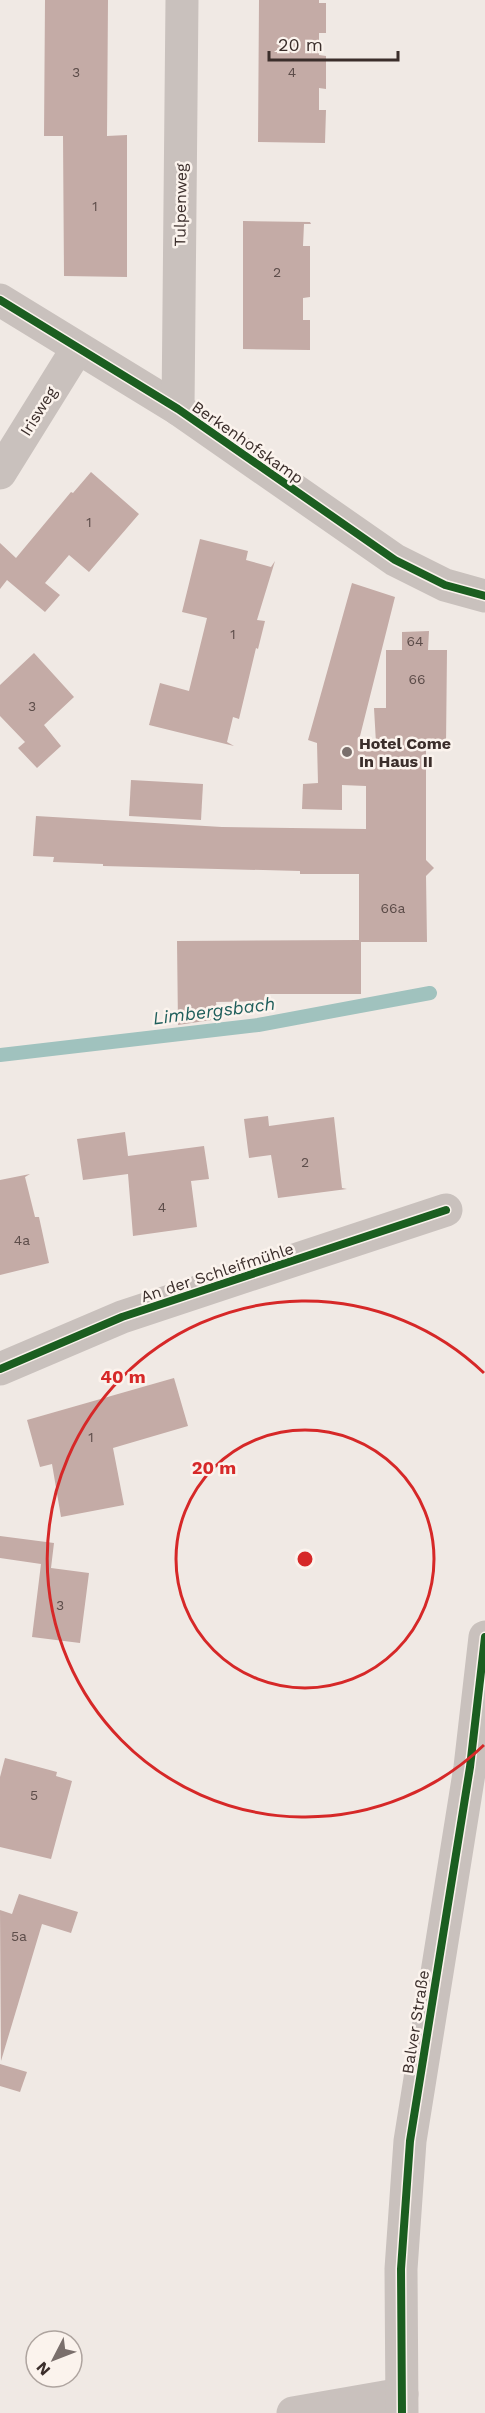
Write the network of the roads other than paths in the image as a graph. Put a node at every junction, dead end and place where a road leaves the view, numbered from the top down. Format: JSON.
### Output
{"nodes":[{"id":1,"x":182,"y":0,"type":"edge"},
{"id":2,"x":0,"y":300,"type":"edge"},
{"id":3,"x":77,"y":349,"type":"junction"},
{"id":4,"x":178,"y":409,"type":"junction"},
{"id":5,"x":0,"y":473,"type":"edge"},
{"id":6,"x":485,"y":596,"type":"edge"},
{"id":7,"x":446,"y":1210,"type":"dead end"},
{"id":8,"x":0,"y":1369,"type":"edge"},
{"id":9,"x":485,"y":1637,"type":"edge"},
{"id":10,"x":402,"y":2404,"type":"edge"},
{"id":11,"x":293,"y":2413,"type":"edge"}],
"edges":[{"from":1,"to":4,"type":"street","name":"Tulpenweg"},
{"from":2,"to":3,"type":"street","name":"Berkenhofskamp"},
{"from":3,"to":4,"type":"street","name":"Berkenhofskamp"},
{"from":3,"to":5,"type":"street","name":"Irisweg"},
{"from":4,"to":6,"type":"street","name":"Berkenhofskamp"},
{"from":7,"to":8,"type":"street","name":"An der Schleifmühle"},
{"from":9,"to":10,"type":"street","name":"Balver Straße"},
{"from":10,"to":11,"type":"street"}]}
